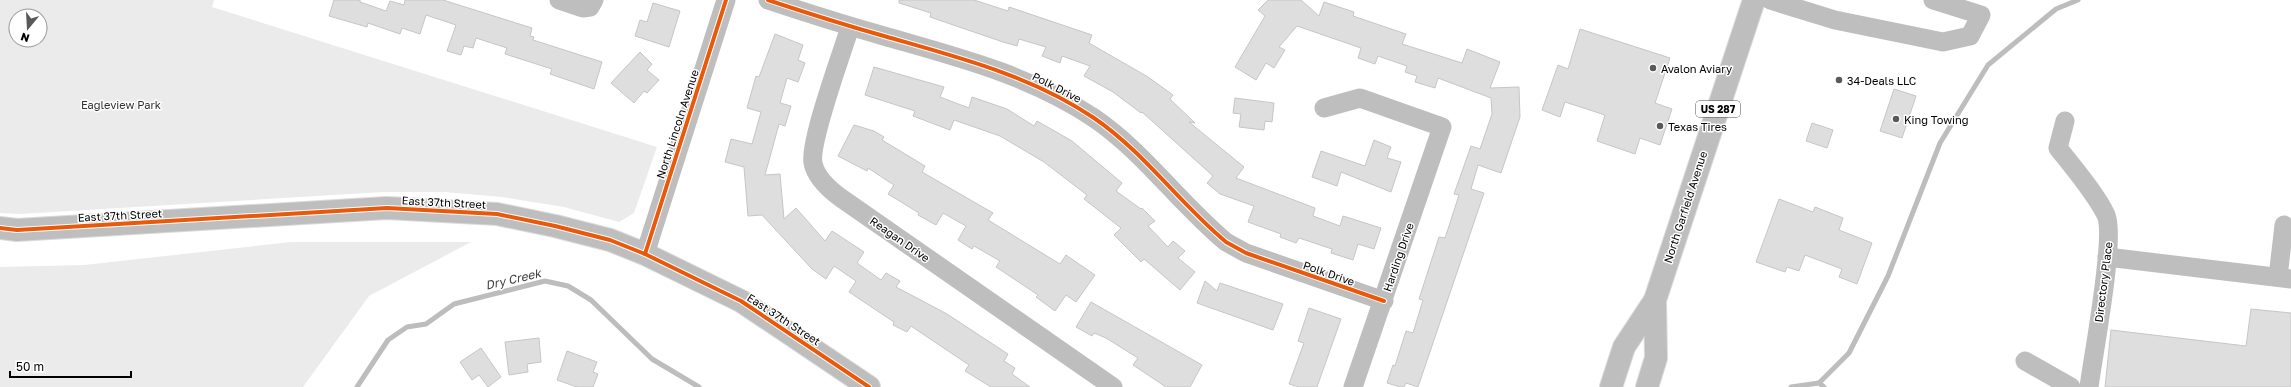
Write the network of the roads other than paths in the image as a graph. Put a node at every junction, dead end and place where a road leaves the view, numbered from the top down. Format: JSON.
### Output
{"nodes":[{"id":1,"x":558,"y":0,"type":"edge"},
{"id":2,"x":726,"y":0,"type":"edge"},
{"id":3,"x":768,"y":0,"type":"edge"},
{"id":4,"x":1754,"y":0,"type":"edge"},
{"id":5,"x":1770,"y":0,"type":"edge"},
{"id":6,"x":1933,"y":0,"type":"edge"},
{"id":7,"x":592,"y":3,"type":"edge"},
{"id":8,"x":850,"y":27,"type":"junction"},
{"id":9,"x":1324,"y":108,"type":"dead end"},
{"id":10,"x":2065,"y":121,"type":"dead end"},
{"id":11,"x":2284,"y":225,"type":"dead end"},
{"id":12,"x":0,"y":228,"type":"edge"},
{"id":13,"x":645,"y":254,"type":"junction"},
{"id":14,"x":2107,"y":257,"type":"junction"},
{"id":15,"x":2284,"y":278,"type":"edge"},
{"id":16,"x":1655,"y":300,"type":"junction"},
{"id":17,"x":1384,"y":301,"type":"junction"},
{"id":18,"x":2024,"y":361,"type":"dead end"},
{"id":19,"x":869,"y":387,"type":"edge"},
{"id":20,"x":1112,"y":387,"type":"edge"},
{"id":21,"x":1353,"y":387,"type":"edge"},
{"id":22,"x":1611,"y":387,"type":"edge"},
{"id":23,"x":1647,"y":387,"type":"edge"},
{"id":24,"x":2071,"y":387,"type":"edge"},
{"id":25,"x":2089,"y":387,"type":"edge"}],
"edges":[{"from":1,"to":7,"type":"street"},
{"from":2,"to":13,"type":"street","name":"North Lincoln Avenue"},
{"from":3,"to":8,"type":"street","name":"Polk Drive"},
{"from":4,"to":16,"type":"main road","name":"North Garfield Avenue","number":"US 287"},
{"from":5,"to":6,"type":"street"},
{"from":8,"to":17,"type":"street","name":"Polk Drive"},
{"from":8,"to":20,"type":"street","name":"Reagan Drive"},
{"from":9,"to":17,"type":"street","name":"Harding Drive"},
{"from":10,"to":14,"type":"street","name":"Directory Place"},
{"from":11,"to":15,"type":"street"},
{"from":12,"to":13,"type":"main road","name":"East 37th Street"},
{"from":13,"to":19,"type":"main road","name":"East 37th Street"},
{"from":14,"to":15,"type":"street"},
{"from":14,"to":25,"type":"street","name":"Directory Place"},
{"from":16,"to":22,"type":"main road","name":"North Garfield Avenue","number":"US 287"},
{"from":16,"to":23,"type":"main road","name":"North Garfield Avenue","number":"US 287"},
{"from":17,"to":21,"type":"street","name":"Harding Drive"},
{"from":18,"to":24,"type":"street"}]}
